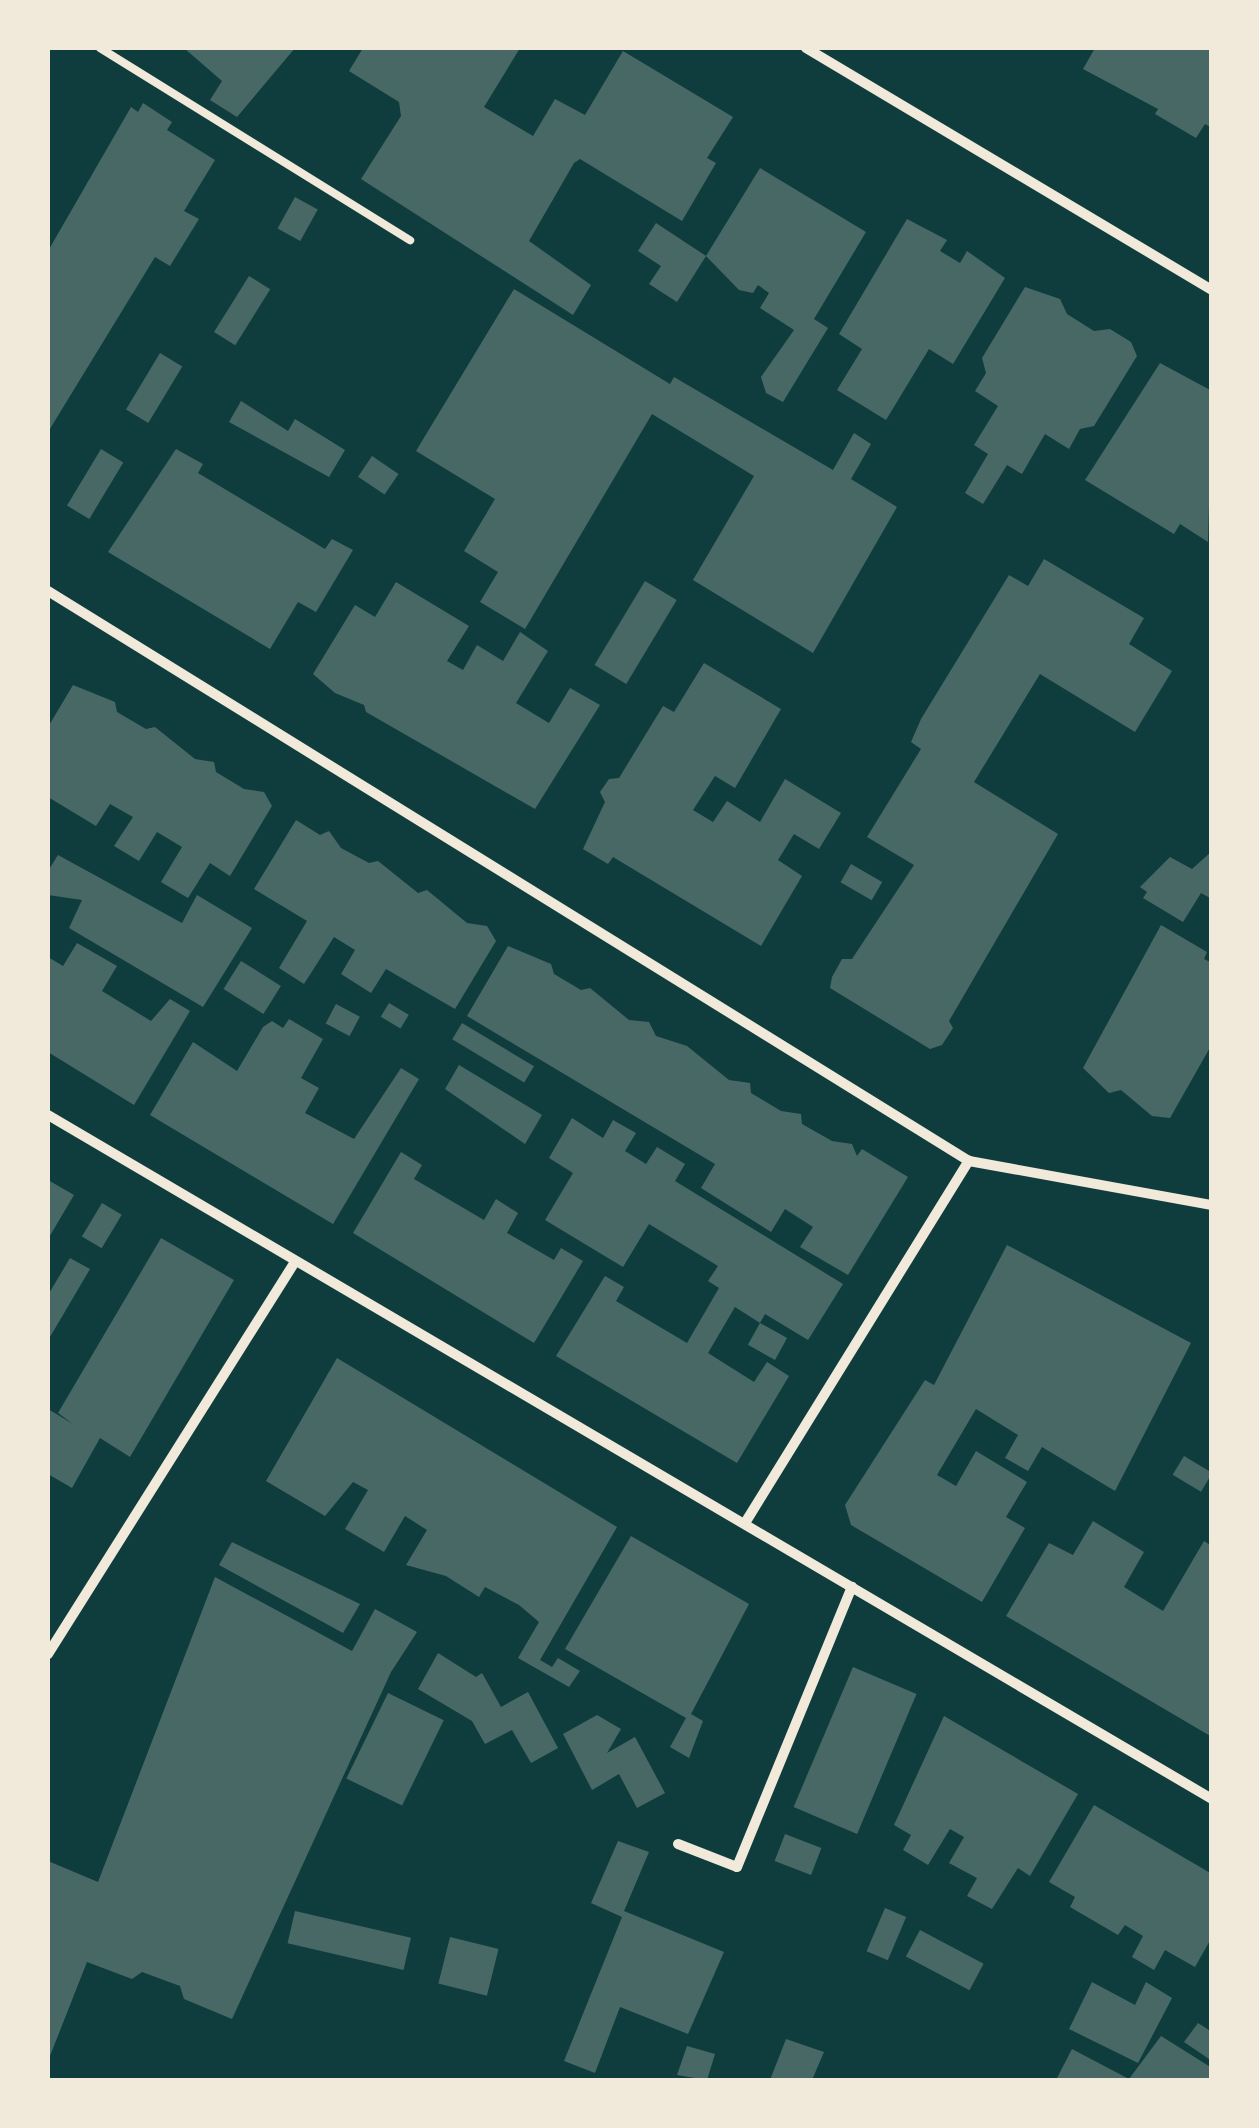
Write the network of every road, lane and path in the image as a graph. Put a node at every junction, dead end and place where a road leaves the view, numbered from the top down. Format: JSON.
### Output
{"nodes":[{"id":1,"x":100,"y":48,"type":"edge"},
{"id":2,"x":806,"y":48,"type":"edge"},
{"id":3,"x":410,"y":240,"type":"dead end"},
{"id":4,"x":1212,"y":290,"type":"edge"},
{"id":5,"x":48,"y":591,"type":"edge"},
{"id":6,"x":48,"y":1115,"type":"edge"},
{"id":7,"x":969,"y":1161,"type":"junction"},
{"id":8,"x":1212,"y":1205,"type":"edge"},
{"id":9,"x":294,"y":1264,"type":"junction"},
{"id":10,"x":745,"y":1523,"type":"junction"},
{"id":11,"x":852,"y":1586,"type":"junction"},
{"id":12,"x":48,"y":1654,"type":"edge"},
{"id":13,"x":1212,"y":1799,"type":"edge"},
{"id":14,"x":678,"y":1844,"type":"dead end"}],
"edges":[{"from":1,"to":3,"type":"lane"},
{"from":2,"to":4,"type":"street"},
{"from":5,"to":7,"type":"street"},
{"from":6,"to":9,"type":"street"},
{"from":7,"to":8,"type":"street"},
{"from":7,"to":10,"type":"street"},
{"from":9,"to":10,"type":"street"},
{"from":9,"to":12,"type":"street"},
{"from":10,"to":11,"type":"street"},
{"from":11,"to":13,"type":"street"},
{"from":11,"to":14,"type":"street"}]}
